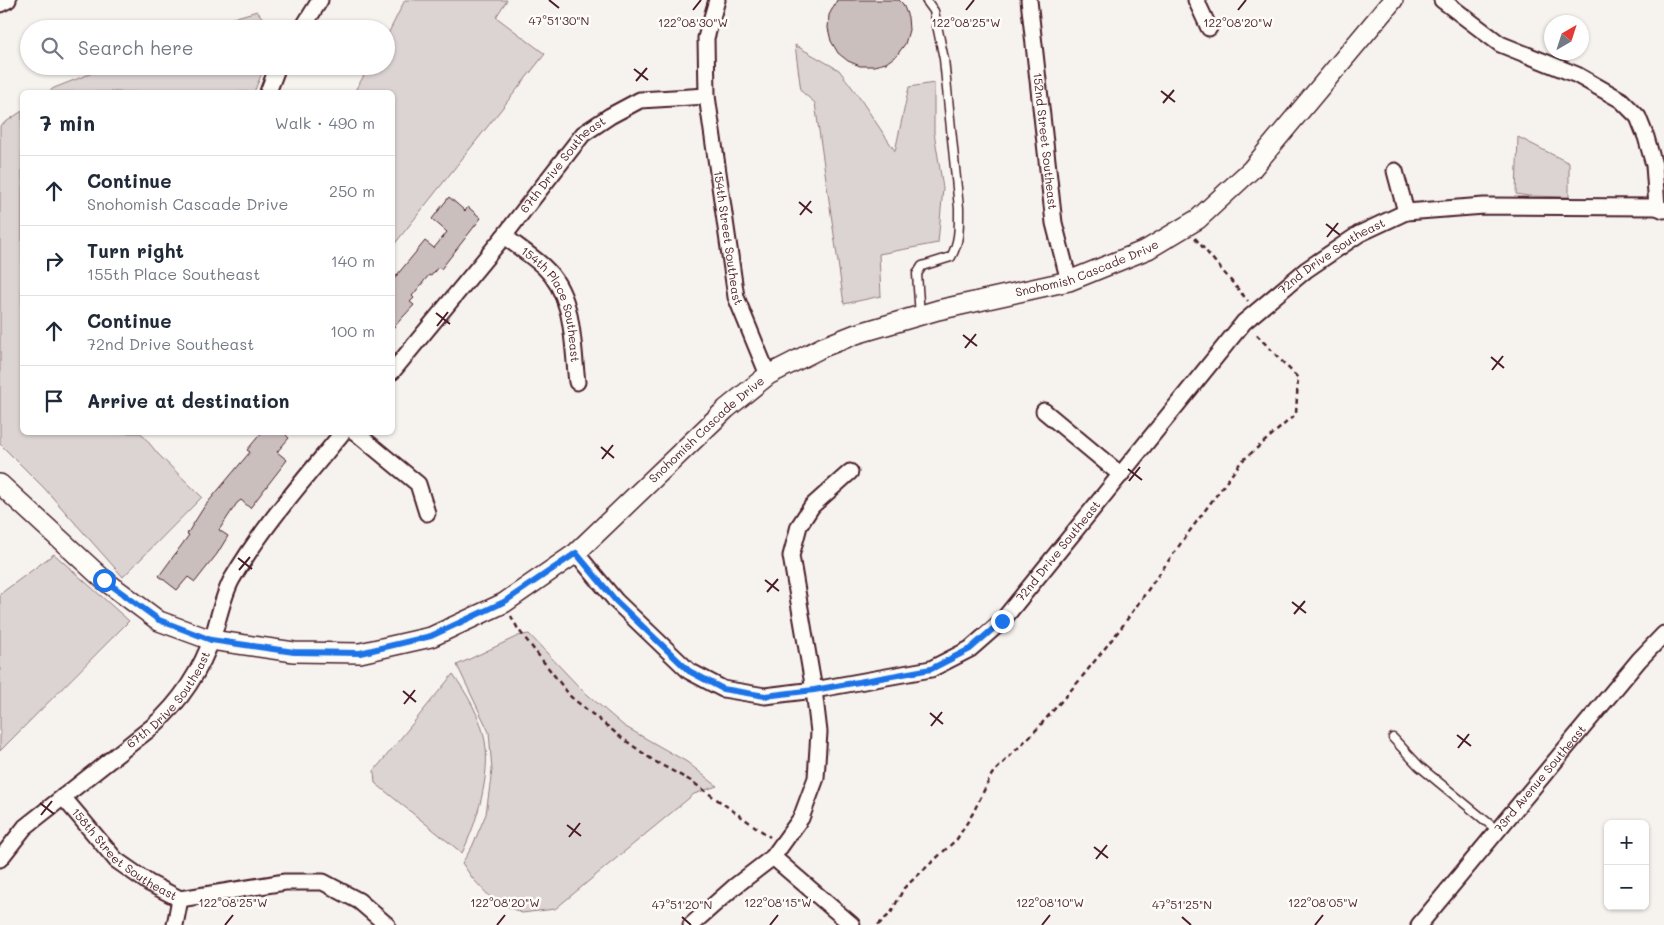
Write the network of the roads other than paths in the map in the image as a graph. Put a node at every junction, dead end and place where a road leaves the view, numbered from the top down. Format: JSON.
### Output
{"nodes":[{"id":1,"x":8,"y":0,"type":"edge"},
{"id":2,"x":320,"y":0,"type":"edge"},
{"id":3,"x":717,"y":0,"type":"edge"},
{"id":4,"x":926,"y":0,"type":"edge"},
{"id":5,"x":1029,"y":0,"type":"edge"},
{"id":6,"x":1196,"y":0,"type":"edge"},
{"id":7,"x":1393,"y":0,"type":"edge"},
{"id":8,"x":1442,"y":0,"type":"edge"},
{"id":9,"x":0,"y":4,"type":"edge"},
{"id":10,"x":308,"y":20,"type":"edge"},
{"id":11,"x":1208,"y":28,"type":"dead end"},
{"id":12,"x":275,"y":75,"type":"edge"},
{"id":13,"x":269,"y":90,"type":"edge"},
{"id":14,"x":707,"y":96,"type":"junction"},
{"id":15,"x":1395,"y":171,"type":"dead end"},
{"id":16,"x":1661,"y":209,"type":"edge"},
{"id":17,"x":1406,"y":212,"type":"junction"},
{"id":18,"x":504,"y":236,"type":"junction"},
{"id":19,"x":1069,"y":281,"type":"junction"},
{"id":20,"x":920,"y":316,"type":"junction"},
{"id":21,"x":395,"y":368,"type":"edge"},
{"id":22,"x":768,"y":375,"type":"junction"},
{"id":23,"x":577,"y":382,"type":"dead end"},
{"id":24,"x":1044,"y":412,"type":"dead end"},
{"id":25,"x":340,"y":435,"type":"edge"},
{"id":26,"x":359,"y":435,"type":"edge"},
{"id":27,"x":850,"y":472,"type":"dead end"},
{"id":28,"x":1120,"y":474,"type":"junction"},
{"id":29,"x":0,"y":484,"type":"edge"},
{"id":30,"x":427,"y":513,"type":"dead end"},
{"id":31,"x":576,"y":553,"type":"junction"},
{"id":32,"x":1664,"y":634,"type":"edge"},
{"id":33,"x":211,"y":640,"type":"junction"},
{"id":34,"x":814,"y":690,"type":"junction"},
{"id":35,"x":1393,"y":738,"type":"dead end"},
{"id":36,"x":63,"y":797,"type":"junction"},
{"id":37,"x":1498,"y":831,"type":"junction"},
{"id":38,"x":777,"y":851,"type":"junction"},
{"id":39,"x":0,"y":859,"type":"edge"},
{"id":40,"x":180,"y":899,"type":"junction"},
{"id":41,"x":175,"y":925,"type":"edge"},
{"id":42,"x":387,"y":925,"type":"edge"},
{"id":43,"x":691,"y":925,"type":"edge"},
{"id":44,"x":852,"y":925,"type":"edge"},
{"id":45,"x":1420,"y":925,"type":"edge"}],
"edges":[{"from":1,"to":9,"type":"street"},
{"from":2,"to":10,"type":"street"},
{"from":3,"to":14,"type":"street"},
{"from":4,"to":20,"type":"lane"},
{"from":5,"to":19,"type":"street","name":"152nd Street Southeast"},
{"from":6,"to":11,"type":"street"},
{"from":7,"to":19,"type":"street","name":"Snohomish Cascade Drive"},
{"from":8,"to":16,"type":"street"},
{"from":12,"to":13,"type":"street"},
{"from":14,"to":18,"type":"street","name":"67th Drive Southeast"},
{"from":14,"to":22,"type":"street","name":"154th Street Southeast"},
{"from":15,"to":17,"type":"street"},
{"from":16,"to":17,"type":"street","name":"72nd Drive Southeast"},
{"from":17,"to":28,"type":"street","name":"72nd Drive Southeast"},
{"from":18,"to":21,"type":"street","name":"67th Drive Southeast"},
{"from":18,"to":23,"type":"street","name":"154th Place Southeast"},
{"from":19,"to":20,"type":"street","name":"Snohomish Cascade Drive"},
{"from":20,"to":22,"type":"street","name":"Snohomish Cascade Drive"},
{"from":22,"to":31,"type":"street","name":"Snohomish Cascade Drive"},
{"from":24,"to":28,"type":"street"},
{"from":25,"to":33,"type":"street","name":"67th Drive Southeast"},
{"from":26,"to":30,"type":"street"},
{"from":27,"to":34,"type":"street"},
{"from":28,"to":34,"type":"street","name":"72nd Drive Southeast"},
{"from":29,"to":33,"type":"street","name":"Snohomish Cascade Drive"},
{"from":31,"to":33,"type":"street","name":"Snohomish Cascade Drive"},
{"from":31,"to":34,"type":"street","name":"72nd Drive Southeast"},
{"from":32,"to":37,"type":"street","name":"73rd Avenue Southeast"},
{"from":33,"to":36,"type":"street","name":"67th Drive Southeast"},
{"from":34,"to":38,"type":"street"},
{"from":35,"to":37,"type":"lane"},
{"from":36,"to":39,"type":"street","name":"67th Drive Southeast"},
{"from":36,"to":40,"type":"street","name":"158th Street Southeast"},
{"from":37,"to":45,"type":"street","name":"73rd Avenue Southeast"},
{"from":38,"to":43,"type":"street"},
{"from":38,"to":44,"type":"street"},
{"from":40,"to":41,"type":"street"},
{"from":40,"to":42,"type":"street","name":"158th Street Southeast"}]}
